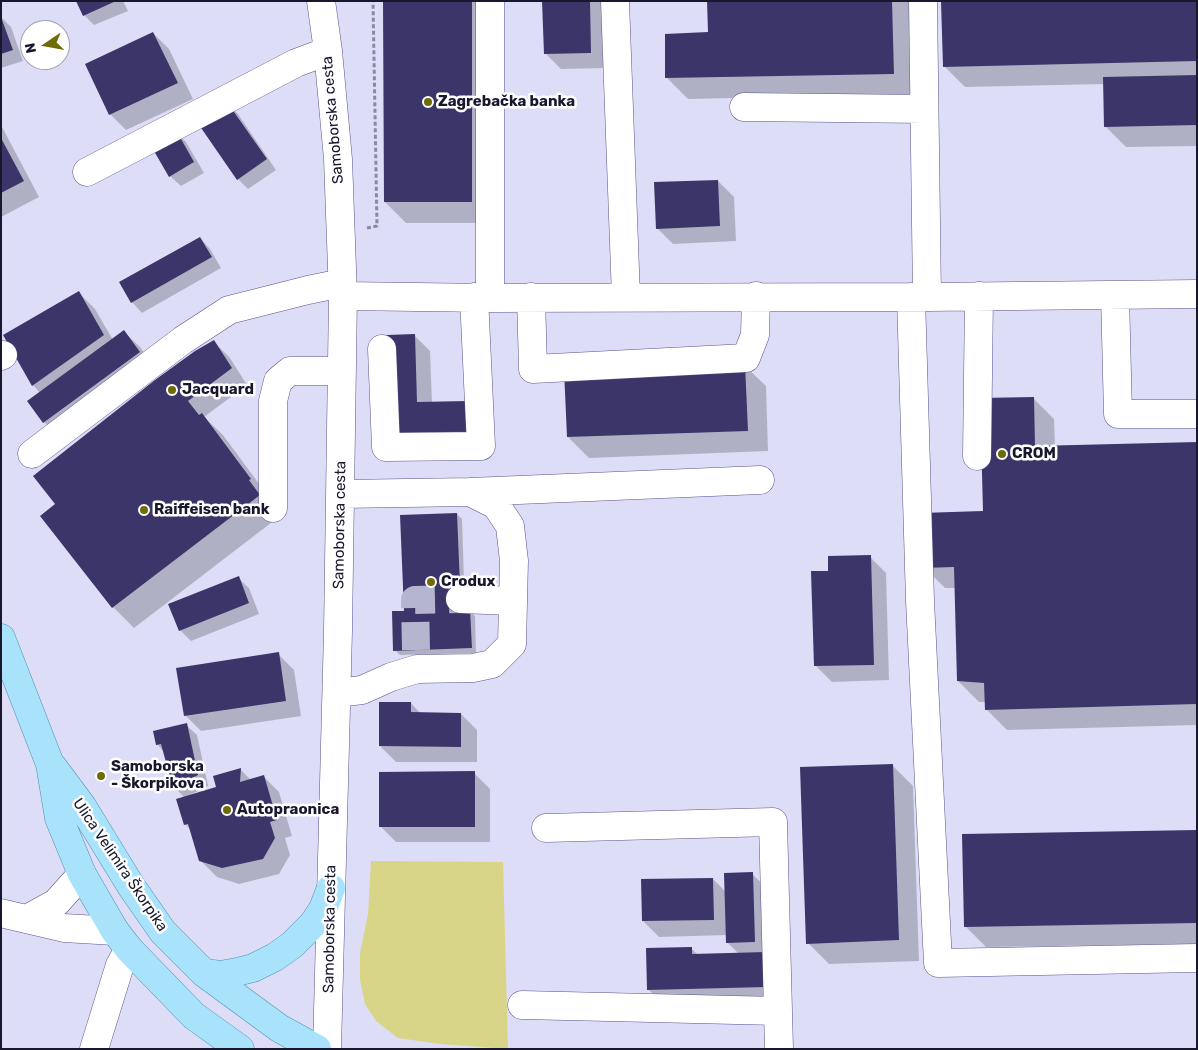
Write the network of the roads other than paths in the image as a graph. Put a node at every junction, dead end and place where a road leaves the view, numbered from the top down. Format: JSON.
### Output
{"nodes":[{"id":1,"x":321,"y":1,"type":"edge"},
{"id":2,"x":490,"y":1,"type":"edge"},
{"id":3,"x":615,"y":1,"type":"edge"},
{"id":4,"x":923,"y":1,"type":"edge"},
{"id":5,"x":328,"y":50,"type":"junction"},
{"id":6,"x":744,"y":107,"type":"dead end"},
{"id":7,"x":924,"y":109,"type":"junction"},
{"id":8,"x":87,"y":172,"type":"dead end"},
{"id":9,"x":343,"y":290,"type":"junction"},
{"id":10,"x":1197,"y":294,"type":"edge"},
{"id":11,"x":1115,"y":295,"type":"junction"},
{"id":12,"x":756,"y":296,"type":"junction"},
{"id":13,"x":980,"y":296,"type":"junction"},
{"id":14,"x":626,"y":297,"type":"junction"},
{"id":15,"x":919,"y":297,"type":"junction"},
{"id":16,"x":482,"y":298,"type":"junction"},
{"id":17,"x":531,"y":298,"type":"junction"},
{"id":18,"x":382,"y":349,"type":"dead end"},
{"id":19,"x":342,"y":370,"type":"junction"},
{"id":20,"x":1195,"y":414,"type":"dead end"},
{"id":21,"x":32,"y":454,"type":"dead end"},
{"id":22,"x":977,"y":456,"type":"dead end"},
{"id":23,"x":760,"y":480,"type":"dead end"},
{"id":24,"x":461,"y":492,"type":"junction"},
{"id":25,"x":341,"y":494,"type":"junction"},
{"id":26,"x":272,"y":508,"type":"dead end"},
{"id":27,"x":460,"y":599,"type":"tunnel mouth"},
{"id":28,"x":513,"y":601,"type":"junction"},
{"id":29,"x":1,"y":638,"type":"edge"},
{"id":30,"x":336,"y":693,"type":"junction"},
{"id":31,"x":50,"y":764,"type":"junction"},
{"id":32,"x":546,"y":828,"type":"dead end"},
{"id":33,"x":82,"y":874,"type":"junction"},
{"id":34,"x":331,"y":888,"type":"junction"},
{"id":35,"x":14,"y":916,"type":"edge"},
{"id":36,"x":122,"y":940,"type":"junction"},
{"id":37,"x":1197,"y":958,"type":"edge"},
{"id":38,"x":204,"y":973,"type":"junction"},
{"id":39,"x":522,"y":1005,"type":"dead end"},
{"id":40,"x":778,"y":1011,"type":"junction"},
{"id":41,"x":94,"y":1049,"type":"edge"},
{"id":42,"x":240,"y":1049,"type":"edge"},
{"id":43,"x":317,"y":1049,"type":"edge"},
{"id":44,"x":327,"y":1049,"type":"edge"},
{"id":45,"x":779,"y":1049,"type":"edge"}],
"edges":[{"from":1,"to":5,"type":"street","name":"Samoborska cesta"},
{"from":2,"to":16,"type":"street"},
{"from":3,"to":14,"type":"street"},
{"from":4,"to":7,"type":"street"},
{"from":5,"to":8,"type":"street"},
{"from":5,"to":9,"type":"street","name":"Samoborska cesta"},
{"from":6,"to":7,"type":"street"},
{"from":7,"to":15,"type":"street"},
{"from":9,"to":16,"type":"street"},
{"from":9,"to":19,"type":"street","name":"Samoborska cesta"},
{"from":9,"to":21,"type":"street"},
{"from":10,"to":11,"type":"street"},
{"from":11,"to":13,"type":"street"},
{"from":11,"to":20,"type":"street"},
{"from":12,"to":14,"type":"street"},
{"from":12,"to":15,"type":"street"},
{"from":12,"to":17,"type":"street"},
{"from":13,"to":15,"type":"street"},
{"from":13,"to":22,"type":"street"},
{"from":14,"to":17,"type":"street"},
{"from":15,"to":37,"type":"street"},
{"from":16,"to":17,"type":"street"},
{"from":16,"to":18,"type":"street"},
{"from":19,"to":25,"type":"street","name":"Samoborska cesta"},
{"from":19,"to":26,"type":"street"},
{"from":23,"to":24,"type":"street"},
{"from":24,"to":25,"type":"street"},
{"from":24,"to":28,"type":"street"},
{"from":25,"to":30,"type":"street","name":"Samoborska cesta"},
{"from":27,"to":28,"type":"street"},
{"from":28,"to":30,"type":"street"},
{"from":29,"to":31,"type":"main road","name":"Ulica Velimira Škorpika"},
{"from":30,"to":34,"type":"street","name":"Samoborska cesta"},
{"from":31,"to":33,"type":"main road","name":"Ulica Velimira Škorpika"},
{"from":31,"to":38,"type":"main road","name":"Ulica Velimira Škorpika"},
{"from":32,"to":40,"type":"street"},
{"from":33,"to":35,"type":"street"},
{"from":33,"to":36,"type":"main road","name":"Ulica Velimira Škorpika"},
{"from":34,"to":38,"type":"main road"},
{"from":34,"to":44,"type":"street","name":"Samoborska cesta"},
{"from":35,"to":36,"type":"street"},
{"from":36,"to":41,"type":"street"},
{"from":36,"to":42,"type":"main road","name":"Ulica Velimira Škorpika"},
{"from":38,"to":43,"type":"main road","name":"Ulica Velimira Škorpika"},
{"from":39,"to":40,"type":"street"},
{"from":40,"to":45,"type":"street"}]}
